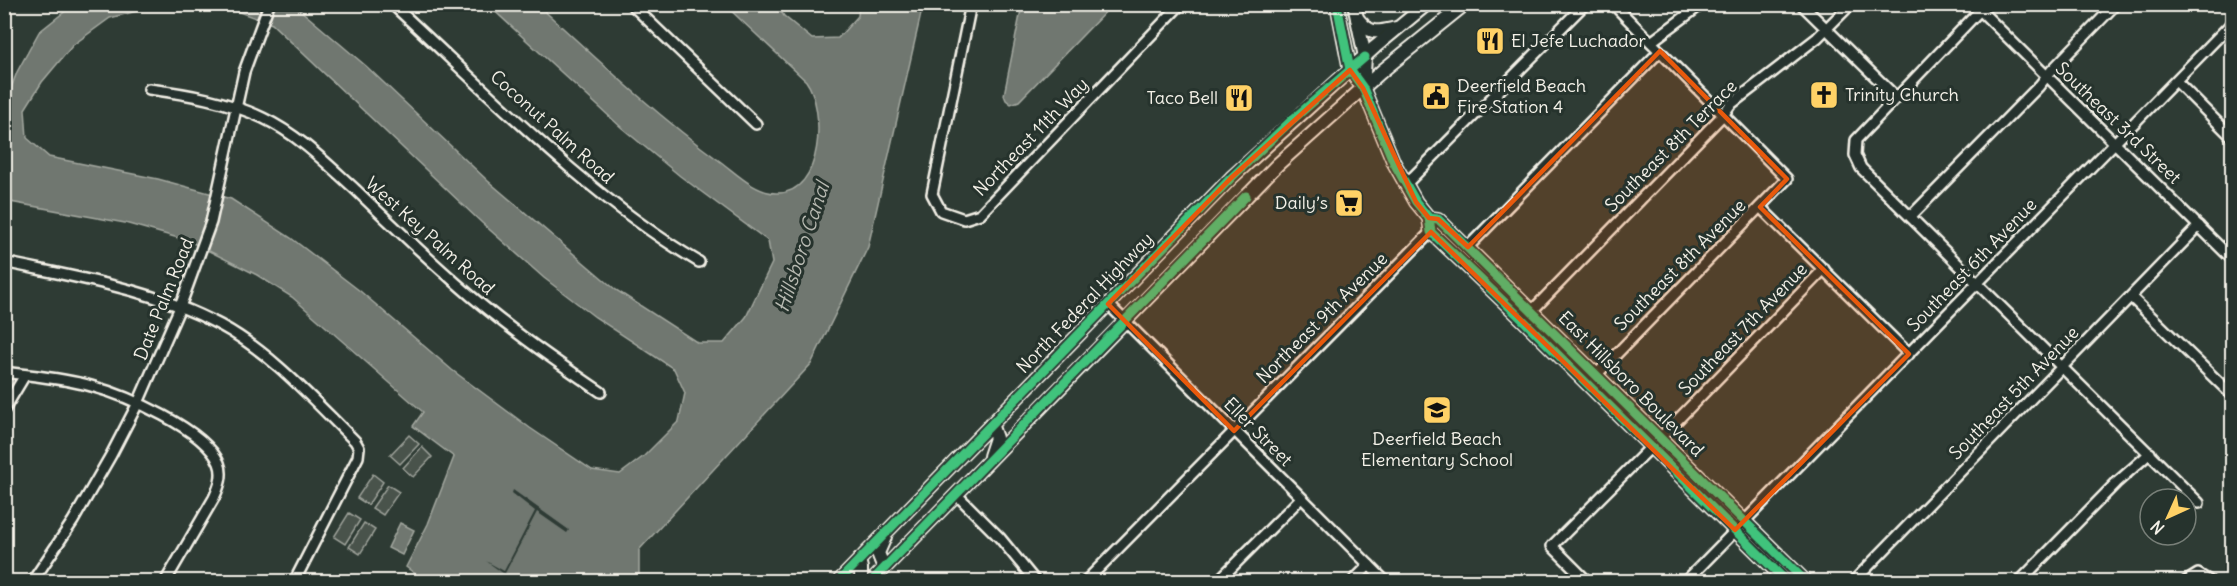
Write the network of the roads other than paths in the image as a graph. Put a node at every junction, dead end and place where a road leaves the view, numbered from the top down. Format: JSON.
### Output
{"nodes":[{"id":1,"x":269,"y":4,"type":"edge"},
{"id":2,"x":392,"y":4,"type":"edge"},
{"id":3,"x":631,"y":4,"type":"edge"},
{"id":4,"x":971,"y":4,"type":"edge"},
{"id":5,"x":1181,"y":4,"type":"edge"},
{"id":6,"x":1337,"y":4,"type":"edge"},
{"id":7,"x":1427,"y":4,"type":"edge"},
{"id":8,"x":1465,"y":4,"type":"edge"},
{"id":9,"x":1585,"y":4,"type":"edge"},
{"id":10,"x":1613,"y":4,"type":"edge"},
{"id":11,"x":1702,"y":4,"type":"edge"},
{"id":12,"x":1801,"y":4,"type":"edge"},
{"id":13,"x":1851,"y":4,"type":"edge"},
{"id":14,"x":2116,"y":4,"type":"edge"},
{"id":15,"x":1984,"y":8,"type":"edge"},
{"id":16,"x":1355,"y":11,"type":"edge"},
{"id":17,"x":2232,"y":23,"type":"edge"},
{"id":18,"x":1398,"y":27,"type":"junction"},
{"id":19,"x":1827,"y":29,"type":"junction"},
{"id":20,"x":1651,"y":42,"type":"junction"},
{"id":21,"x":1660,"y":51,"type":"junction"},
{"id":22,"x":1365,"y":57,"type":"junction"},
{"id":23,"x":1350,"y":70,"type":"junction"},
{"id":24,"x":2047,"y":77,"type":"junction"},
{"id":25,"x":2176,"y":81,"type":"junction"},
{"id":26,"x":1363,"y":88,"type":"junction"},
{"id":27,"x":149,"y":89,"type":"dead end"},
{"id":28,"x":1897,"y":98,"type":"junction"},
{"id":29,"x":236,"y":106,"type":"junction"},
{"id":30,"x":1724,"y":114,"type":"junction"},
{"id":31,"x":756,"y":124,"type":"dead end"},
{"id":32,"x":2232,"y":136,"type":"edge"},
{"id":33,"x":2115,"y":143,"type":"junction"},
{"id":34,"x":1406,"y":185,"type":"junction"},
{"id":35,"x":1760,"y":207,"type":"junction"},
{"id":36,"x":1911,"y":216,"type":"junction"},
{"id":37,"x":1429,"y":218,"type":"junction"},
{"id":38,"x":2199,"y":226,"type":"junction"},
{"id":39,"x":1431,"y":232,"type":"junction"},
{"id":40,"x":1468,"y":247,"type":"junction"},
{"id":41,"x":2232,"y":259,"type":"edge"},
{"id":42,"x":4,"y":262,"type":"edge"},
{"id":43,"x":699,"y":262,"type":"dead end"},
{"id":44,"x":1824,"y":269,"type":"junction"},
{"id":45,"x":1978,"y":283,"type":"junction"},
{"id":46,"x":2131,"y":297,"type":"junction"},
{"id":47,"x":1107,"y":304,"type":"junction"},
{"id":48,"x":180,"y":307,"type":"junction"},
{"id":49,"x":1533,"y":310,"type":"junction"},
{"id":50,"x":1523,"y":320,"type":"junction"},
{"id":51,"x":1124,"y":321,"type":"junction"},
{"id":52,"x":1909,"y":354,"type":"junction"},
{"id":53,"x":2063,"y":367,"type":"junction"},
{"id":54,"x":4,"y":372,"type":"edge"},
{"id":55,"x":1597,"y":374,"type":"junction"},
{"id":56,"x":25,"y":375,"type":"junction"},
{"id":57,"x":602,"y":392,"type":"dead end"},
{"id":58,"x":2232,"y":395,"type":"edge"},
{"id":59,"x":138,"y":403,"type":"junction"},
{"id":60,"x":4,"y":410,"type":"edge"},
{"id":61,"x":1618,"y":414,"type":"junction"},
{"id":62,"x":1639,"y":416,"type":"junction"},
{"id":63,"x":991,"y":424,"type":"junction"},
{"id":64,"x":1234,"y":431,"type":"junction"},
{"id":65,"x":1661,"y":437,"type":"junction"},
{"id":66,"x":1652,"y":447,"type":"junction"},
{"id":67,"x":2150,"y":453,"type":"junction"},
{"id":68,"x":989,"y":460,"type":"junction"},
{"id":69,"x":956,"y":494,"type":"junction"},
{"id":70,"x":1301,"y":498,"type":"junction"},
{"id":71,"x":2199,"y":503,"type":"dead end"},
{"id":72,"x":1745,"y":520,"type":"junction"},
{"id":73,"x":888,"y":530,"type":"junction"},
{"id":74,"x":1735,"y":530,"type":"junction"},
{"id":75,"x":858,"y":560,"type":"junction"},
{"id":76,"x":1369,"y":565,"type":"junction"},
{"id":77,"x":884,"y":568,"type":"junction"},
{"id":78,"x":32,"y":582,"type":"edge"},
{"id":79,"x":165,"y":582,"type":"edge"},
{"id":80,"x":294,"y":582,"type":"edge"},
{"id":81,"x":838,"y":582,"type":"edge"},
{"id":82,"x":861,"y":582,"type":"edge"},
{"id":83,"x":871,"y":582,"type":"edge"},
{"id":84,"x":1036,"y":582,"type":"edge"},
{"id":85,"x":1085,"y":582,"type":"edge"},
{"id":86,"x":1217,"y":582,"type":"edge"},
{"id":87,"x":1352,"y":582,"type":"edge"},
{"id":88,"x":1386,"y":582,"type":"edge"},
{"id":89,"x":1588,"y":582,"type":"edge"},
{"id":90,"x":1685,"y":582,"type":"edge"},
{"id":91,"x":1787,"y":582,"type":"edge"},
{"id":92,"x":1806,"y":582,"type":"edge"},
{"id":93,"x":1853,"y":582,"type":"edge"},
{"id":94,"x":2019,"y":582,"type":"edge"},
{"id":95,"x":2185,"y":582,"type":"edge"},
{"id":96,"x":2211,"y":582,"type":"edge"}],
"edges":[{"from":1,"to":29,"type":"street","name":"Date Palm Road"},
{"from":2,"to":43,"type":"street","name":"Coconut Palm Road"},
{"from":3,"to":31,"type":"street"},
{"from":4,"to":5,"type":"street","name":"Northeast 11th Way"},
{"from":6,"to":23,"type":"main road","name":"East Hillsboro Boulevard"},
{"from":7,"to":18,"type":"main road","name":"North Federal Highway"},
{"from":8,"to":26,"type":"main road"},
{"from":9,"to":34,"type":"street"},
{"from":10,"to":20,"type":"street"},
{"from":11,"to":20,"type":"street"},
{"from":12,"to":19,"type":"street"},
{"from":13,"to":19,"type":"street","name":"Southeast 8th Terrace"},
{"from":14,"to":24,"type":"street"},
{"from":15,"to":24,"type":"street","name":"Southeast 3rd Street"},
{"from":15,"to":28,"type":"street"},
{"from":16,"to":18,"type":"main road"},
{"from":16,"to":22,"type":"main road","name":"East Hillsboro Boulevard"},
{"from":17,"to":25,"type":"street","name":"Southeast 6th Avenue"},
{"from":18,"to":22,"type":"main road","name":"North Federal Highway"},
{"from":19,"to":28,"type":"street"},
{"from":19,"to":30,"type":"street","name":"Southeast 8th Terrace"},
{"from":20,"to":21,"type":"street"},
{"from":21,"to":30,"type":"street"},
{"from":21,"to":40,"type":"street"},
{"from":22,"to":23,"type":"main road","name":"North Federal Highway"},
{"from":22,"to":26,"type":"main road","name":"East Hillsboro Boulevard"},
{"from":23,"to":26,"type":"main road","name":"East Hillsboro Boulevard"},
{"from":23,"to":47,"type":"main road","name":"North Federal Highway"},
{"from":24,"to":33,"type":"street","name":"Southeast 3rd Street"},
{"from":24,"to":36,"type":"street"},
{"from":25,"to":32,"type":"street"},
{"from":25,"to":33,"type":"street","name":"Southeast 6th Avenue"},
{"from":26,"to":34,"type":"main road","name":"East Hillsboro Boulevard"},
{"from":26,"to":51,"type":"main road"},
{"from":27,"to":29,"type":"street","name":"West Key Palm Road"},
{"from":28,"to":36,"type":"street"},
{"from":29,"to":48,"type":"street","name":"Date Palm Road"},
{"from":29,"to":57,"type":"street","name":"West Key Palm Road"},
{"from":30,"to":35,"type":"street","name":"Southeast 8th Avenue"},
{"from":30,"to":49,"type":"street","name":"Southeast 8th Terrace"},
{"from":33,"to":38,"type":"street","name":"Southeast 3rd Street"},
{"from":33,"to":45,"type":"street","name":"Southeast 6th Avenue"},
{"from":34,"to":37,"type":"main road","name":"East Hillsboro Boulevard"},
{"from":35,"to":44,"type":"street"},
{"from":35,"to":55,"type":"street","name":"Southeast 8th Avenue"},
{"from":36,"to":45,"type":"street"},
{"from":37,"to":39,"type":"main road","name":"East Hillsboro Boulevard"},
{"from":37,"to":40,"type":"main road","name":"East Hillsboro Boulevard"},
{"from":38,"to":41,"type":"street","name":"Southeast 3rd Street"},
{"from":38,"to":46,"type":"street","name":"Southeast 5th Avenue"},
{"from":39,"to":50,"type":"main road","name":"East Hillsboro Boulevard"},
{"from":39,"to":64,"type":"street","name":"Northeast 9th Avenue"},
{"from":40,"to":49,"type":"main road","name":"East Hillsboro Boulevard"},
{"from":42,"to":48,"type":"street"},
{"from":44,"to":52,"type":"street"},
{"from":44,"to":65,"type":"street","name":"Southeast 7th Avenue"},
{"from":45,"to":52,"type":"street","name":"Southeast 6th Avenue"},
{"from":45,"to":53,"type":"street"},
{"from":46,"to":53,"type":"street","name":"Southeast 5th Avenue"},
{"from":46,"to":58,"type":"street"},
{"from":47,"to":51,"type":"street","name":"Eller Street"},
{"from":47,"to":63,"type":"main road","name":"North Federal Highway"},
{"from":48,"to":59,"type":"street","name":"Date Palm Road"},
{"from":48,"to":80,"type":"street"},
{"from":49,"to":50,"type":"street","name":"Southeast 8th Terrace"},
{"from":49,"to":55,"type":"main road","name":"East Hillsboro Boulevard"},
{"from":50,"to":61,"type":"main road","name":"East Hillsboro Boulevard"},
{"from":51,"to":64,"type":"street","name":"Eller Street"},
{"from":51,"to":68,"type":"main road"},
{"from":52,"to":72,"type":"street","name":"Southeast 6th Avenue"},
{"from":53,"to":67,"type":"street"},
{"from":53,"to":93,"type":"street","name":"Southeast 5th Avenue"},
{"from":54,"to":56,"type":"street"},
{"from":55,"to":62,"type":"main road","name":"East Hillsboro Boulevard"},
{"from":56,"to":59,"type":"street"},
{"from":56,"to":60,"type":"street"},
{"from":59,"to":78,"type":"street","name":"Date Palm Road"},
{"from":59,"to":79,"type":"street"},
{"from":61,"to":62,"type":"main road"},
{"from":61,"to":66,"type":"main road","name":"East Hillsboro Boulevard"},
{"from":62,"to":65,"type":"main road","name":"East Hillsboro Boulevard"},
{"from":63,"to":68,"type":"main road"},
{"from":63,"to":73,"type":"main road","name":"North Federal Highway"},
{"from":64,"to":70,"type":"street","name":"Eller Street"},
{"from":64,"to":85,"type":"street","name":"Northeast 9th Avenue"},
{"from":65,"to":72,"type":"main road","name":"East Hillsboro Boulevard"},
{"from":66,"to":74,"type":"main road","name":"East Hillsboro Boulevard"},
{"from":66,"to":89,"type":"street"},
{"from":67,"to":71,"type":"street"},
{"from":67,"to":94,"type":"street"},
{"from":68,"to":69,"type":"main road"},
{"from":69,"to":77,"type":"main road"},
{"from":69,"to":84,"type":"street"},
{"from":70,"to":76,"type":"street","name":"Eller Street"},
{"from":70,"to":86,"type":"street"},
{"from":72,"to":74,"type":"street","name":"Southeast 6th Avenue"},
{"from":72,"to":92,"type":"main road","name":"East Hillsboro Boulevard"},
{"from":73,"to":75,"type":"main road","name":"North Federal Highway"},
{"from":73,"to":77,"type":"main road"},
{"from":74,"to":90,"type":"street","name":"Southeast 6th Avenue"},
{"from":74,"to":91,"type":"main road","name":"East Hillsboro Boulevard"},
{"from":75,"to":81,"type":"main road","name":"North Federal Highway"},
{"from":75,"to":82,"type":"main road"},
{"from":76,"to":87,"type":"street"},
{"from":76,"to":88,"type":"street","name":"Eller Street"},
{"from":77,"to":83,"type":"main road"},
{"from":95,"to":96,"type":"street"}]}
